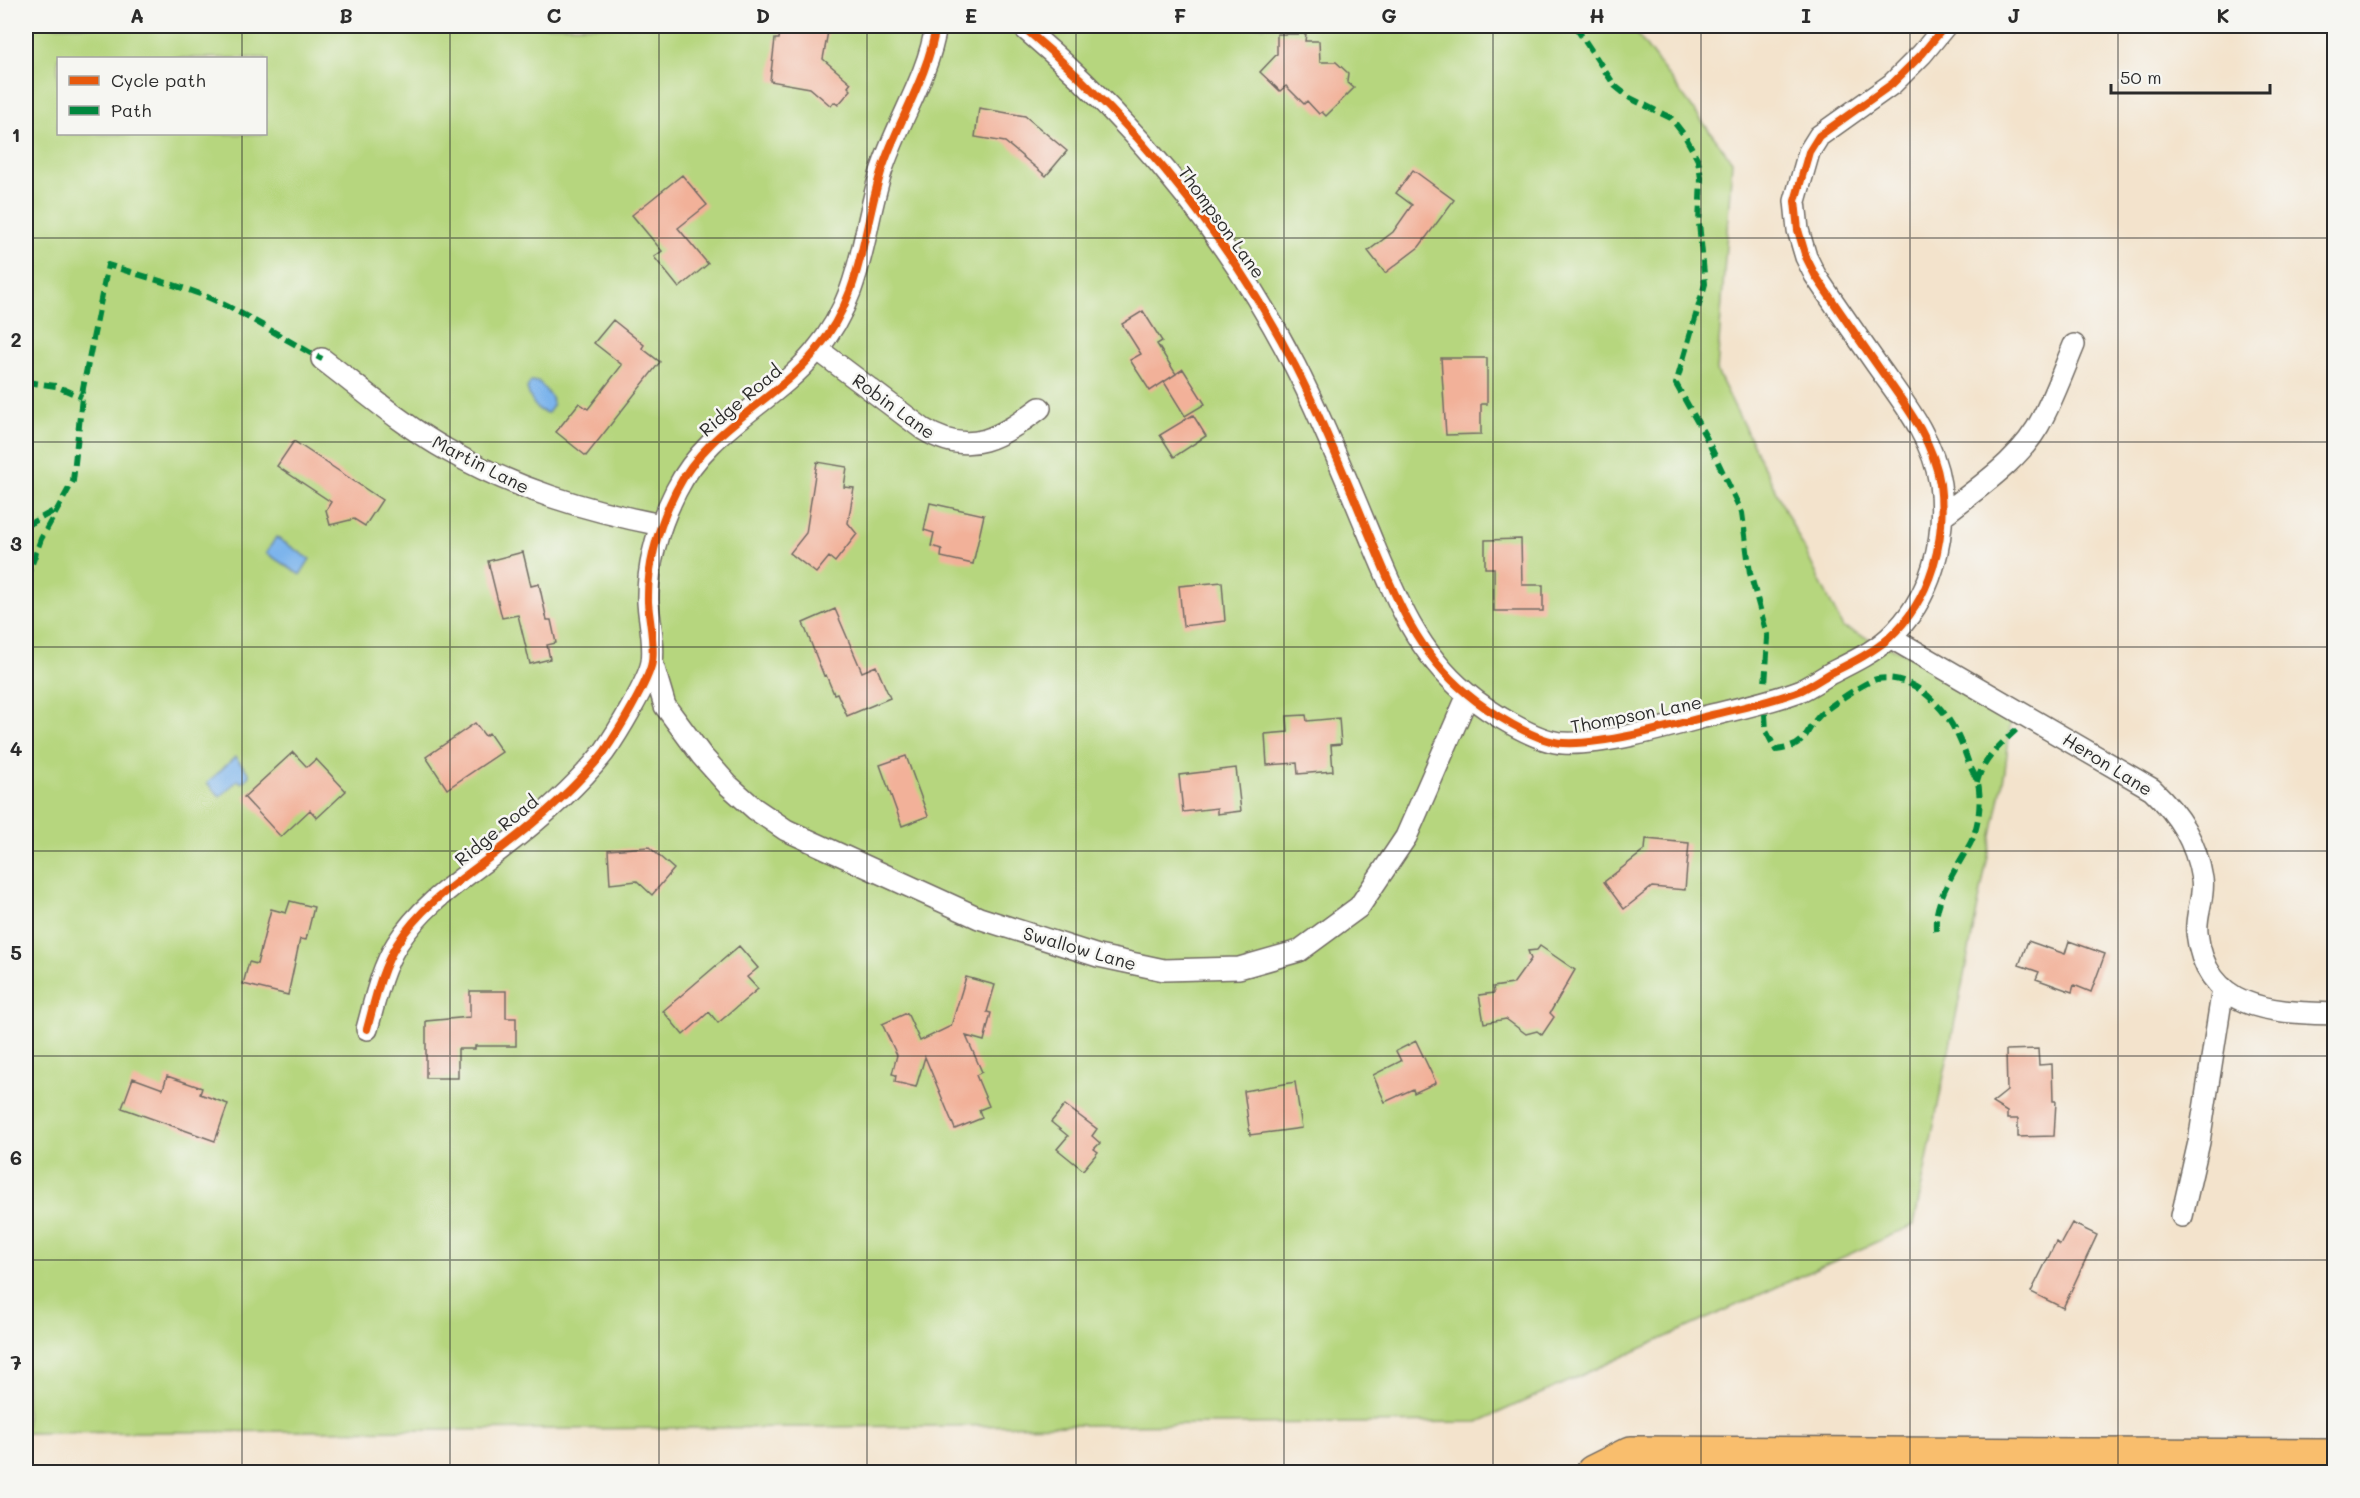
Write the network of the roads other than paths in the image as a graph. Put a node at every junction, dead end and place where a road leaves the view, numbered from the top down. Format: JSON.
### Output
{"nodes":[{"id":1,"x":936,"y":26,"type":"edge"},
{"id":2,"x":1022,"y":26,"type":"edge"},
{"id":3,"x":1945,"y":26,"type":"edge"},
{"id":4,"x":2074,"y":345,"type":"dead end"},
{"id":5,"x":817,"y":350,"type":"junction"},
{"id":6,"x":322,"y":359,"type":"dead end"},
{"id":7,"x":1040,"y":408,"type":"dead end"},
{"id":8,"x":1942,"y":516,"type":"junction"},
{"id":9,"x":661,"y":525,"type":"junction"},
{"id":10,"x":1890,"y":637,"type":"junction"},
{"id":11,"x":652,"y":662,"type":"junction"},
{"id":12,"x":1468,"y":695,"type":"junction"},
{"id":13,"x":2223,"y":988,"type":"junction"},
{"id":14,"x":2334,"y":1014,"type":"edge"},
{"id":15,"x":367,"y":1029,"type":"dead end"},
{"id":16,"x":2182,"y":1216,"type":"dead end"},
{"id":17,"x":2334,"y":1456,"type":"edge"},
{"id":18,"x":1593,"y":1473,"type":"edge"}],
"edges":[{"from":1,"to":5,"type":"street","name":"Ridge Road"},
{"from":2,"to":12,"type":"street","name":"Thompson Lane"},
{"from":3,"to":8,"type":"street","name":"Thompson Lane"},
{"from":4,"to":8,"type":"street"},
{"from":5,"to":7,"type":"street","name":"Robin Lane"},
{"from":5,"to":9,"type":"street","name":"Ridge Road"},
{"from":6,"to":9,"type":"street","name":"Martin Lane"},
{"from":8,"to":10,"type":"street","name":"Thompson Lane"},
{"from":9,"to":11,"type":"street","name":"Ridge Road"},
{"from":10,"to":12,"type":"street","name":"Thompson Lane"},
{"from":10,"to":13,"type":"street","name":"Heron Lane"},
{"from":11,"to":12,"type":"street","name":"Swallow Lane"},
{"from":11,"to":15,"type":"street","name":"Ridge Road"},
{"from":13,"to":14,"type":"street"},
{"from":13,"to":16,"type":"street"},
{"from":17,"to":18,"type":"main road"}]}
